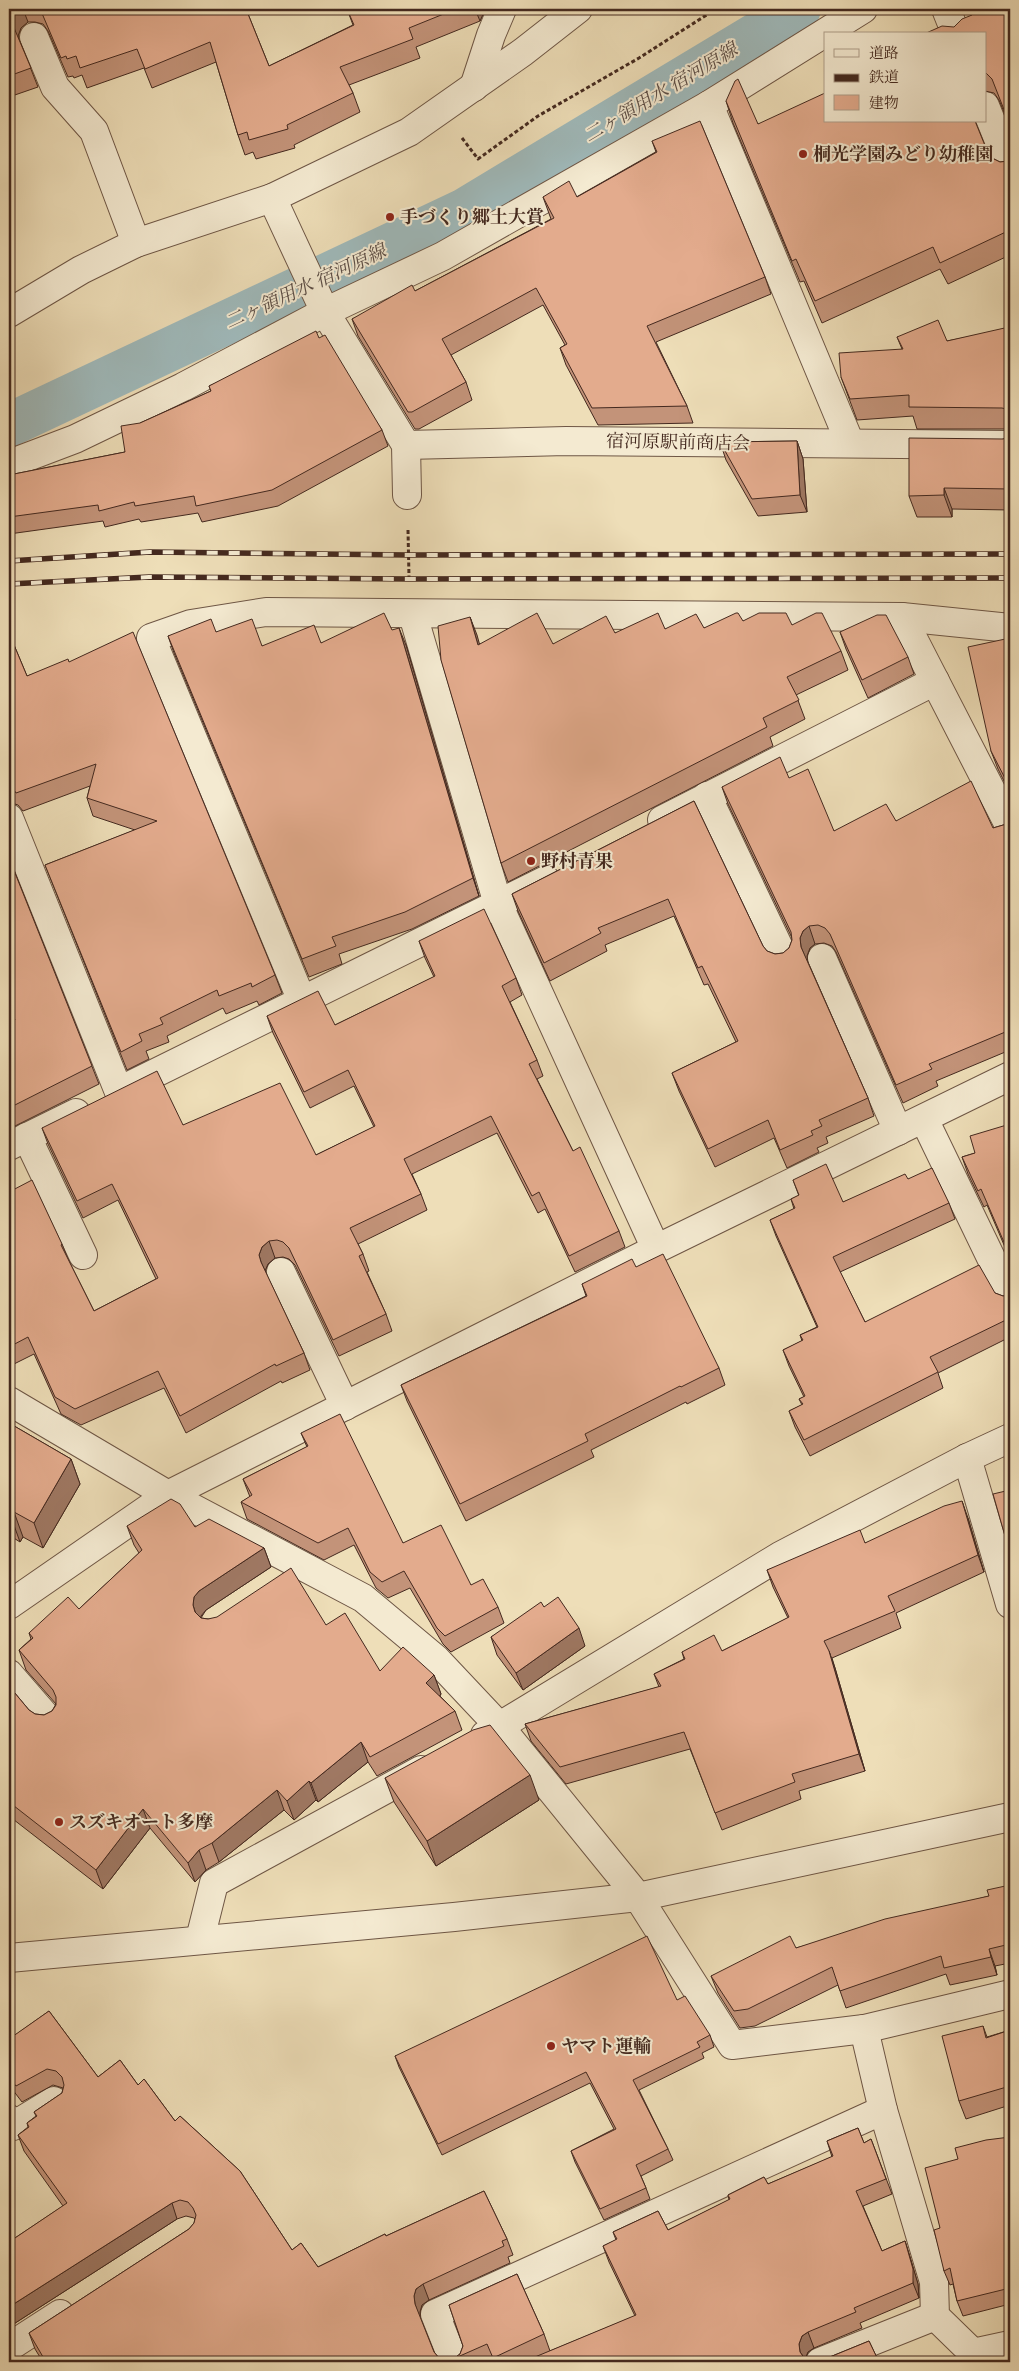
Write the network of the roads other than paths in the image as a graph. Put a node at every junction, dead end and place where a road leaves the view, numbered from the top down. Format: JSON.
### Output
{"nodes":[{"id":1,"x":502,"y":9,"type":"edge"},
{"id":2,"x":578,"y":9,"type":"edge"},
{"id":3,"x":863,"y":9,"type":"edge"},
{"id":4,"x":946,"y":9,"type":"edge"},
{"id":5,"x":826,"y":32,"type":"edge"},
{"id":6,"x":955,"y":32,"type":"edge"},
{"id":7,"x":824,"y":33,"type":"edge"},
{"id":8,"x":34,"y":37,"type":"dead end"},
{"id":9,"x":474,"y":87,"type":"junction"},
{"id":10,"x":709,"y":104,"type":"junction"},
{"id":11,"x":986,"y":108,"type":"edge"},
{"id":12,"x":1010,"y":168,"type":"edge"},
{"id":13,"x":272,"y":198,"type":"junction"},
{"id":14,"x":136,"y":243,"type":"junction"},
{"id":15,"x":322,"y":306,"type":"junction"},
{"id":16,"x":9,"y":313,"type":"edge"},
{"id":17,"x":850,"y":444,"type":"junction"},
{"id":18,"x":406,"y":445,"type":"junction"},
{"id":19,"x":1010,"y":445,"type":"edge"},
{"id":20,"x":9,"y":464,"type":"edge"},
{"id":21,"x":407,"y":496,"type":"dead end"},
{"id":22,"x":413,"y":614,"type":"junction"},
{"id":23,"x":902,"y":617,"type":"junction"},
{"id":24,"x":1010,"y":628,"type":"edge"},
{"id":25,"x":935,"y":681,"type":"junction"},
{"id":26,"x":708,"y":796,"type":"junction"},
{"id":27,"x":9,"y":818,"type":"edge"},
{"id":28,"x":1010,"y":827,"type":"edge"},
{"id":29,"x":638,"y":832,"type":"edge"},
{"id":30,"x":568,"y":868,"type":"edge"},
{"id":31,"x":498,"y":904,"type":"junction"},
{"id":32,"x":783,"y":956,"type":"edge"},
{"id":33,"x":822,"y":958,"type":"dead end"},
{"id":34,"x":302,"y":1001,"type":"junction"},
{"id":35,"x":1010,"y":1076,"type":"edge"},
{"id":36,"x":119,"y":1092,"type":"junction"},
{"id":37,"x":924,"y":1119,"type":"junction"},
{"id":38,"x":898,"y":1131,"type":"junction"},
{"id":39,"x":18,"y":1142,"type":"edge"},
{"id":40,"x":656,"y":1249,"type":"junction"},
{"id":41,"x":83,"y":1255,"type":"dead end"},
{"id":42,"x":281,"y":1272,"type":"dead end"},
{"id":43,"x":1010,"y":1297,"type":"edge"},
{"id":44,"x":9,"y":1401,"type":"edge"},
{"id":45,"x":345,"y":1406,"type":"junction"},
{"id":46,"x":1010,"y":1438,"type":"edge"},
{"id":47,"x":967,"y":1458,"type":"junction"},
{"id":48,"x":168,"y":1495,"type":"junction"},
{"id":49,"x":302,"y":1566,"type":"junction"},
{"id":50,"x":278,"y":1581,"type":"edge"},
{"id":51,"x":1010,"y":1604,"type":"edge"},
{"id":52,"x":9,"y":1605,"type":"edge"},
{"id":53,"x":9,"y":1674,"type":"edge"},
{"id":54,"x":48,"y":1719,"type":"edge"},
{"id":55,"x":500,"y":1726,"type":"junction"},
{"id":56,"x":465,"y":1746,"type":"edge"},
{"id":57,"x":439,"y":1760,"type":"edge"},
{"id":58,"x":1010,"y":1817,"type":"edge"},
{"id":59,"x":638,"y":1897,"type":"junction"},
{"id":60,"x":200,"y":1939,"type":"junction"},
{"id":61,"x":9,"y":1958,"type":"edge"},
{"id":62,"x":1010,"y":1994,"type":"edge"},
{"id":63,"x":864,"y":2029,"type":"junction"},
{"id":64,"x":54,"y":2101,"type":"edge"},
{"id":65,"x":883,"y":2110,"type":"junction"},
{"id":66,"x":9,"y":2119,"type":"edge"},
{"id":67,"x":81,"y":2300,"type":"edge"},
{"id":68,"x":935,"y":2316,"type":"junction"},
{"id":69,"x":1010,"y":2345,"type":"edge"},
{"id":70,"x":9,"y":2347,"type":"edge"},
{"id":71,"x":974,"y":2358,"type":"edge"},
{"id":72,"x":454,"y":2362,"type":"edge"},
{"id":73,"x":820,"y":2362,"type":"edge"}],
"edges":[{"from":1,"to":9,"type":"street"},
{"from":2,"to":9,"type":"street"},
{"from":3,"to":5,"type":"street"},
{"from":4,"to":6,"type":"street"},
{"from":7,"to":10,"type":"street"},
{"from":8,"to":14,"type":"street"},
{"from":9,"to":13,"type":"street"},
{"from":10,"to":15,"type":"street"},
{"from":10,"to":17,"type":"street"},
{"from":11,"to":12,"type":"street"},
{"from":13,"to":14,"type":"street"},
{"from":13,"to":15,"type":"street"},
{"from":14,"to":16,"type":"street"},
{"from":15,"to":18,"type":"street"},
{"from":15,"to":20,"type":"street"},
{"from":17,"to":18,"type":"street","name":"宿河原駅前商店会"},
{"from":17,"to":19,"type":"street","name":"宿河原駅前商店会"},
{"from":18,"to":21,"type":"street"},
{"from":22,"to":23,"type":"street"},
{"from":22,"to":31,"type":"street"},
{"from":22,"to":34,"type":"street"},
{"from":23,"to":24,"type":"street"},
{"from":23,"to":25,"type":"street"},
{"from":25,"to":26,"type":"street"},
{"from":25,"to":28,"type":"street"},
{"from":26,"to":29,"type":"street"},
{"from":26,"to":32,"type":"street"},
{"from":27,"to":36,"type":"street"},
{"from":30,"to":31,"type":"street"},
{"from":31,"to":34,"type":"street"},
{"from":31,"to":40,"type":"street"},
{"from":33,"to":38,"type":"street"},
{"from":34,"to":36,"type":"street"},
{"from":35,"to":37,"type":"street"},
{"from":36,"to":39,"type":"street"},
{"from":37,"to":38,"type":"street"},
{"from":37,"to":43,"type":"street"},
{"from":38,"to":40,"type":"street"},
{"from":39,"to":41,"type":"street"},
{"from":40,"to":45,"type":"street"},
{"from":42,"to":45,"type":"street"},
{"from":44,"to":48,"type":"street"},
{"from":45,"to":48,"type":"street"},
{"from":46,"to":47,"type":"street"},
{"from":47,"to":51,"type":"street"},
{"from":47,"to":55,"type":"street"},
{"from":48,"to":49,"type":"street"},
{"from":48,"to":52,"type":"street"},
{"from":49,"to":50,"type":"street"},
{"from":49,"to":55,"type":"street"},
{"from":53,"to":54,"type":"street"},
{"from":55,"to":56,"type":"street"},
{"from":55,"to":59,"type":"street"},
{"from":57,"to":60,"type":"street"},
{"from":58,"to":59,"type":"street"},
{"from":59,"to":60,"type":"street"},
{"from":59,"to":63,"type":"street"},
{"from":60,"to":61,"type":"street"},
{"from":62,"to":63,"type":"street"},
{"from":63,"to":65,"type":"street"},
{"from":64,"to":66,"type":"street"},
{"from":65,"to":68,"type":"street"},
{"from":65,"to":72,"type":"street"},
{"from":67,"to":70,"type":"street"},
{"from":68,"to":71,"type":"street"},
{"from":68,"to":73,"type":"street"},
{"from":69,"to":71,"type":"street"}]}
